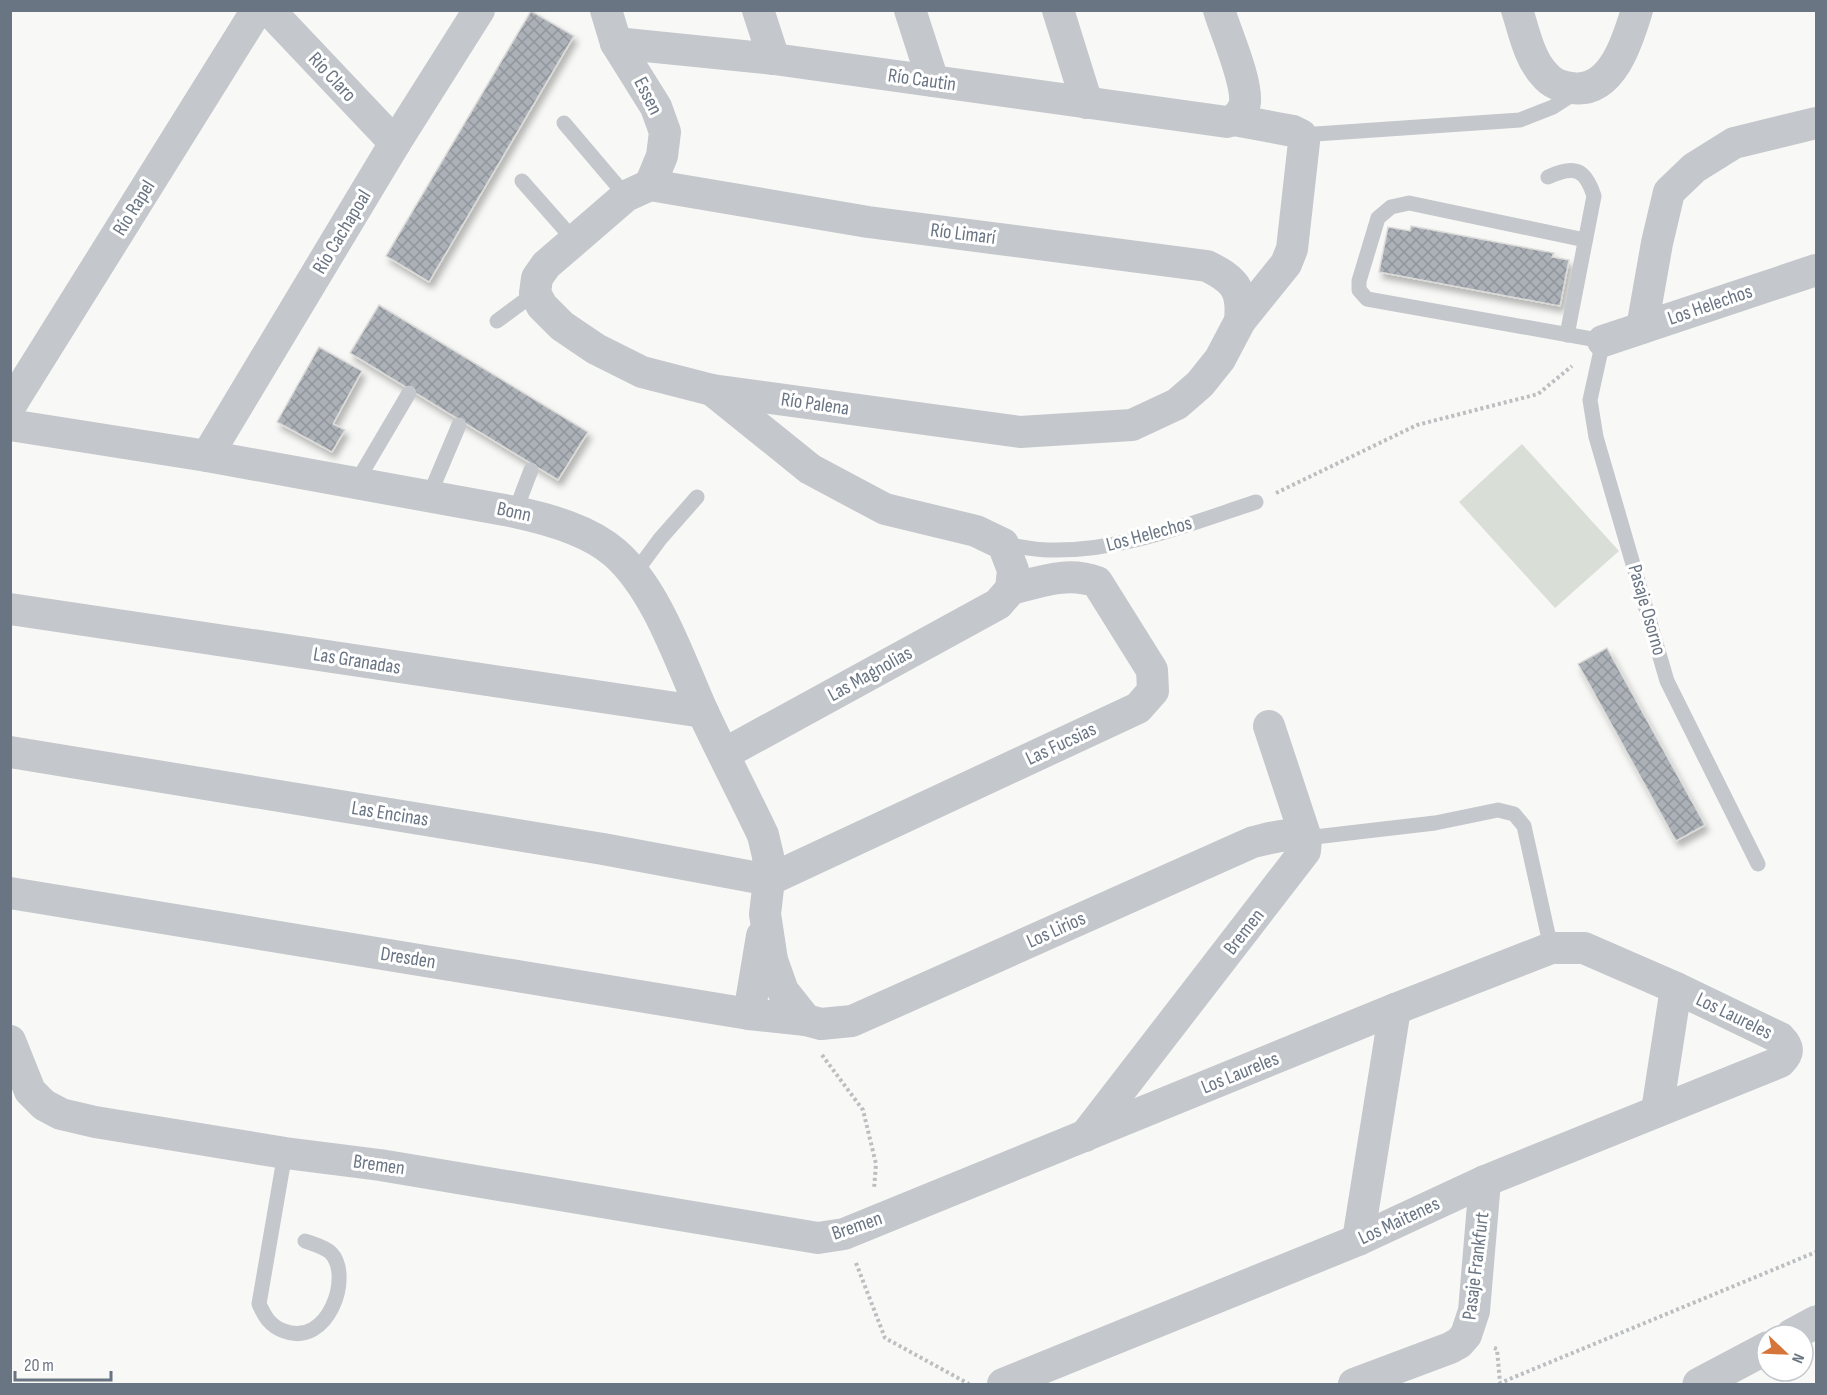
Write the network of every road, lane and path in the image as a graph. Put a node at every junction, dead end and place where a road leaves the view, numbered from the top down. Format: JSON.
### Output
{"nodes":[{"id":1,"x":269,"y":10,"type":"edge"},
{"id":2,"x":479,"y":10,"type":"edge"},
{"id":3,"x":606,"y":10,"type":"edge"},
{"id":4,"x":758,"y":10,"type":"edge"},
{"id":5,"x":910,"y":10,"type":"edge"},
{"id":6,"x":1058,"y":10,"type":"edge"},
{"id":7,"x":1219,"y":10,"type":"edge"},
{"id":8,"x":1517,"y":10,"type":"edge"},
{"id":9,"x":1637,"y":10,"type":"edge"},
{"id":10,"x":243,"y":17,"type":"edge"},
{"id":11,"x":616,"y":43,"type":"junction"},
{"id":12,"x":774,"y":59,"type":"junction"},
{"id":13,"x":933,"y":81,"type":"junction"},
{"id":14,"x":1593,"y":84,"type":"junction"},
{"id":15,"x":1087,"y":103,"type":"junction"},
{"id":16,"x":1231,"y":121,"type":"junction"},
{"id":17,"x":564,"y":123,"type":"dead end"},
{"id":18,"x":1816,"y":123,"type":"edge"},
{"id":19,"x":1301,"y":135,"type":"junction"},
{"id":20,"x":395,"y":143,"type":"junction"},
{"id":21,"x":1548,"y":177,"type":"dead end"},
{"id":22,"x":522,"y":181,"type":"dead end"},
{"id":23,"x":638,"y":190,"type":"junction"},
{"id":24,"x":574,"y":240,"type":"junction"},
{"id":25,"x":1585,"y":240,"type":"junction"},
{"id":26,"x":1816,"y":270,"type":"edge"},
{"id":27,"x":535,"y":293,"type":"junction"},
{"id":28,"x":497,"y":321,"type":"dead end"},
{"id":29,"x":1240,"y":321,"type":"junction"},
{"id":30,"x":1642,"y":328,"type":"junction"},
{"id":31,"x":1567,"y":335,"type":"junction"},
{"id":32,"x":1603,"y":341,"type":"junction"},
{"id":33,"x":712,"y":390,"type":"junction"},
{"id":34,"x":409,"y":393,"type":"dead end"},
{"id":35,"x":10,"y":406,"type":"edge"},
{"id":36,"x":459,"y":424,"type":"dead end"},
{"id":37,"x":10,"y":425,"type":"edge"},
{"id":38,"x":207,"y":456,"type":"junction"},
{"id":39,"x":531,"y":470,"type":"dead end"},
{"id":40,"x":356,"y":483,"type":"junction"},
{"id":41,"x":429,"y":496,"type":"junction"},
{"id":42,"x":697,"y":497,"type":"dead end"},
{"id":43,"x":1256,"y":502,"type":"joint"},
{"id":44,"x":515,"y":512,"type":"junction"},
{"id":45,"x":1003,"y":544,"type":"junction"},
{"id":46,"x":635,"y":573,"type":"junction"},
{"id":47,"x":1011,"y":589,"type":"junction"},
{"id":48,"x":10,"y":609,"type":"edge"},
{"id":49,"x":703,"y":712,"type":"junction"},
{"id":50,"x":1269,"y":726,"type":"dead end"},
{"id":51,"x":10,"y":752,"type":"edge"},
{"id":52,"x":724,"y":754,"type":"junction"},
{"id":53,"x":1306,"y":838,"type":"junction"},
{"id":54,"x":1758,"y":864,"type":"dead end"},
{"id":55,"x":769,"y":880,"type":"junction"},
{"id":56,"x":10,"y":892,"type":"edge"},
{"id":57,"x":765,"y":914,"type":"junction"},
{"id":58,"x":1551,"y":948,"type":"junction"},
{"id":59,"x":1676,"y":988,"type":"junction"},
{"id":60,"x":1395,"y":1009,"type":"junction"},
{"id":61,"x":749,"y":1014,"type":"junction"},
{"id":62,"x":806,"y":1020,"type":"junction"},
{"id":63,"x":10,"y":1041,"type":"edge"},
{"id":64,"x":1788,"y":1050,"type":"joint"},
{"id":65,"x":1657,"y":1111,"type":"junction"},
{"id":66,"x":1084,"y":1137,"type":"junction"},
{"id":67,"x":285,"y":1153,"type":"junction"},
{"id":68,"x":1485,"y":1181,"type":"junction"},
{"id":69,"x":857,"y":1228,"type":"junction"},
{"id":70,"x":305,"y":1240,"type":"dead end"},
{"id":71,"x":1358,"y":1240,"type":"junction"},
{"id":72,"x":1816,"y":1252,"type":"edge"},
{"id":73,"x":1466,"y":1335,"type":"junction"},
{"id":74,"x":1755,"y":1354,"type":"edge"},
{"id":75,"x":969,"y":1384,"type":"edge"},
{"id":76,"x":1003,"y":1384,"type":"edge"},
{"id":77,"x":1354,"y":1384,"type":"edge"},
{"id":78,"x":1699,"y":1384,"type":"edge"}],
"edges":[{"from":1,"to":20,"type":"street","name":"Río Claro"},
{"from":2,"to":20,"type":"street","name":"Río Cachapoal"},
{"from":3,"to":11,"type":"street","name":"Essen"},
{"from":4,"to":12,"type":"street"},
{"from":5,"to":13,"type":"street"},
{"from":6,"to":15,"type":"street"},
{"from":7,"to":16,"type":"street"},
{"from":8,"to":14,"type":"street"},
{"from":9,"to":14,"type":"street"},
{"from":10,"to":35,"type":"street","name":"Río Rapel"},
{"from":11,"to":12,"type":"street","name":"Río Cautin"},
{"from":11,"to":23,"type":"street","name":"Essen"},
{"from":12,"to":13,"type":"street","name":"Río Cautin"},
{"from":13,"to":15,"type":"street","name":"Río Cautin"},
{"from":14,"to":19,"type":"lane"},
{"from":15,"to":16,"type":"street","name":"Río Cautin"},
{"from":16,"to":19,"type":"street","name":"Río Cautin"},
{"from":17,"to":23,"type":"lane"},
{"from":18,"to":30,"type":"street"},
{"from":19,"to":29,"type":"street","name":"Río Palena"},
{"from":20,"to":38,"type":"street","name":"Río Cachapoal"},
{"from":21,"to":25,"type":"lane"},
{"from":22,"to":24,"type":"lane"},
{"from":23,"to":24,"type":"street"},
{"from":23,"to":29,"type":"street","name":"Río Limarí"},
{"from":24,"to":27,"type":"street"},
{"from":25,"to":31,"type":"lane"},
{"from":25,"to":31,"type":"lane"},
{"from":26,"to":30,"type":"street","name":"Los Helechos"},
{"from":27,"to":28,"type":"lane"},
{"from":27,"to":33,"type":"street","name":"Río Palena"},
{"from":29,"to":33,"type":"street","name":"Río Palena"},
{"from":30,"to":32,"type":"street","name":"Los Helechos"},
{"from":31,"to":32,"type":"lane"},
{"from":32,"to":43,"type":"path"},
{"from":32,"to":54,"type":"lane","name":"Pasaje Osorno"},
{"from":33,"to":45,"type":"street"},
{"from":34,"to":40,"type":"lane"},
{"from":36,"to":41,"type":"lane"},
{"from":37,"to":38,"type":"street","name":"Bonn"},
{"from":38,"to":40,"type":"street","name":"Bonn"},
{"from":39,"to":44,"type":"lane"},
{"from":40,"to":41,"type":"street","name":"Bonn"},
{"from":41,"to":44,"type":"street","name":"Bonn"},
{"from":42,"to":46,"type":"lane"},
{"from":43,"to":45,"type":"lane","name":"Los Helechos"},
{"from":44,"to":46,"type":"street","name":"Bonn"},
{"from":45,"to":47,"type":"street"},
{"from":46,"to":49,"type":"street","name":"Bonn"},
{"from":47,"to":52,"type":"street","name":"Las Magnolias"},
{"from":47,"to":55,"type":"street","name":"Las Fucsias"},
{"from":48,"to":49,"type":"street","name":"Las Granadas"},
{"from":49,"to":52,"type":"street","name":"Bonn"},
{"from":50,"to":53,"type":"street"},
{"from":51,"to":55,"type":"street","name":"Las Encinas"},
{"from":52,"to":55,"type":"street","name":"Bonn"},
{"from":53,"to":58,"type":"lane"},
{"from":53,"to":62,"type":"street","name":"Los Lirios"},
{"from":53,"to":66,"type":"street","name":"Bremen"},
{"from":55,"to":57,"type":"street","name":"Bonn"},
{"from":56,"to":61,"type":"street","name":"Dresden"},
{"from":57,"to":61,"type":"street","name":"Bonn"},
{"from":57,"to":62,"type":"street","name":"Bonn"},
{"from":58,"to":59,"type":"street","name":"Los Laureles"},
{"from":58,"to":60,"type":"street","name":"Los Laureles"},
{"from":59,"to":64,"type":"street","name":"Los Laureles"},
{"from":59,"to":65,"type":"street","name":"Los Laureles"},
{"from":60,"to":66,"type":"street","name":"Los Laureles"},
{"from":60,"to":71,"type":"street"},
{"from":61,"to":62,"type":"street","name":"Dresden"},
{"from":62,"to":69,"type":"path"},
{"from":63,"to":67,"type":"street","name":"Bremen"},
{"from":64,"to":65,"type":"street","name":"Los Maitenes"},
{"from":65,"to":68,"type":"street","name":"Los Maitenes"},
{"from":66,"to":69,"type":"street","name":"Bremen"},
{"from":67,"to":69,"type":"street","name":"Bremen"},
{"from":67,"to":70,"type":"lane"},
{"from":68,"to":71,"type":"street","name":"Los Maitenes"},
{"from":68,"to":73,"type":"street","name":"Pasaje Frankfurt"},
{"from":69,"to":75,"type":"path"},
{"from":71,"to":76,"type":"street","name":"Los Maitenes"},
{"from":72,"to":73,"type":"path"},
{"from":73,"to":77,"type":"street","name":"Pasaje Frankfurt"},
{"from":74,"to":78,"type":"street"}]}
